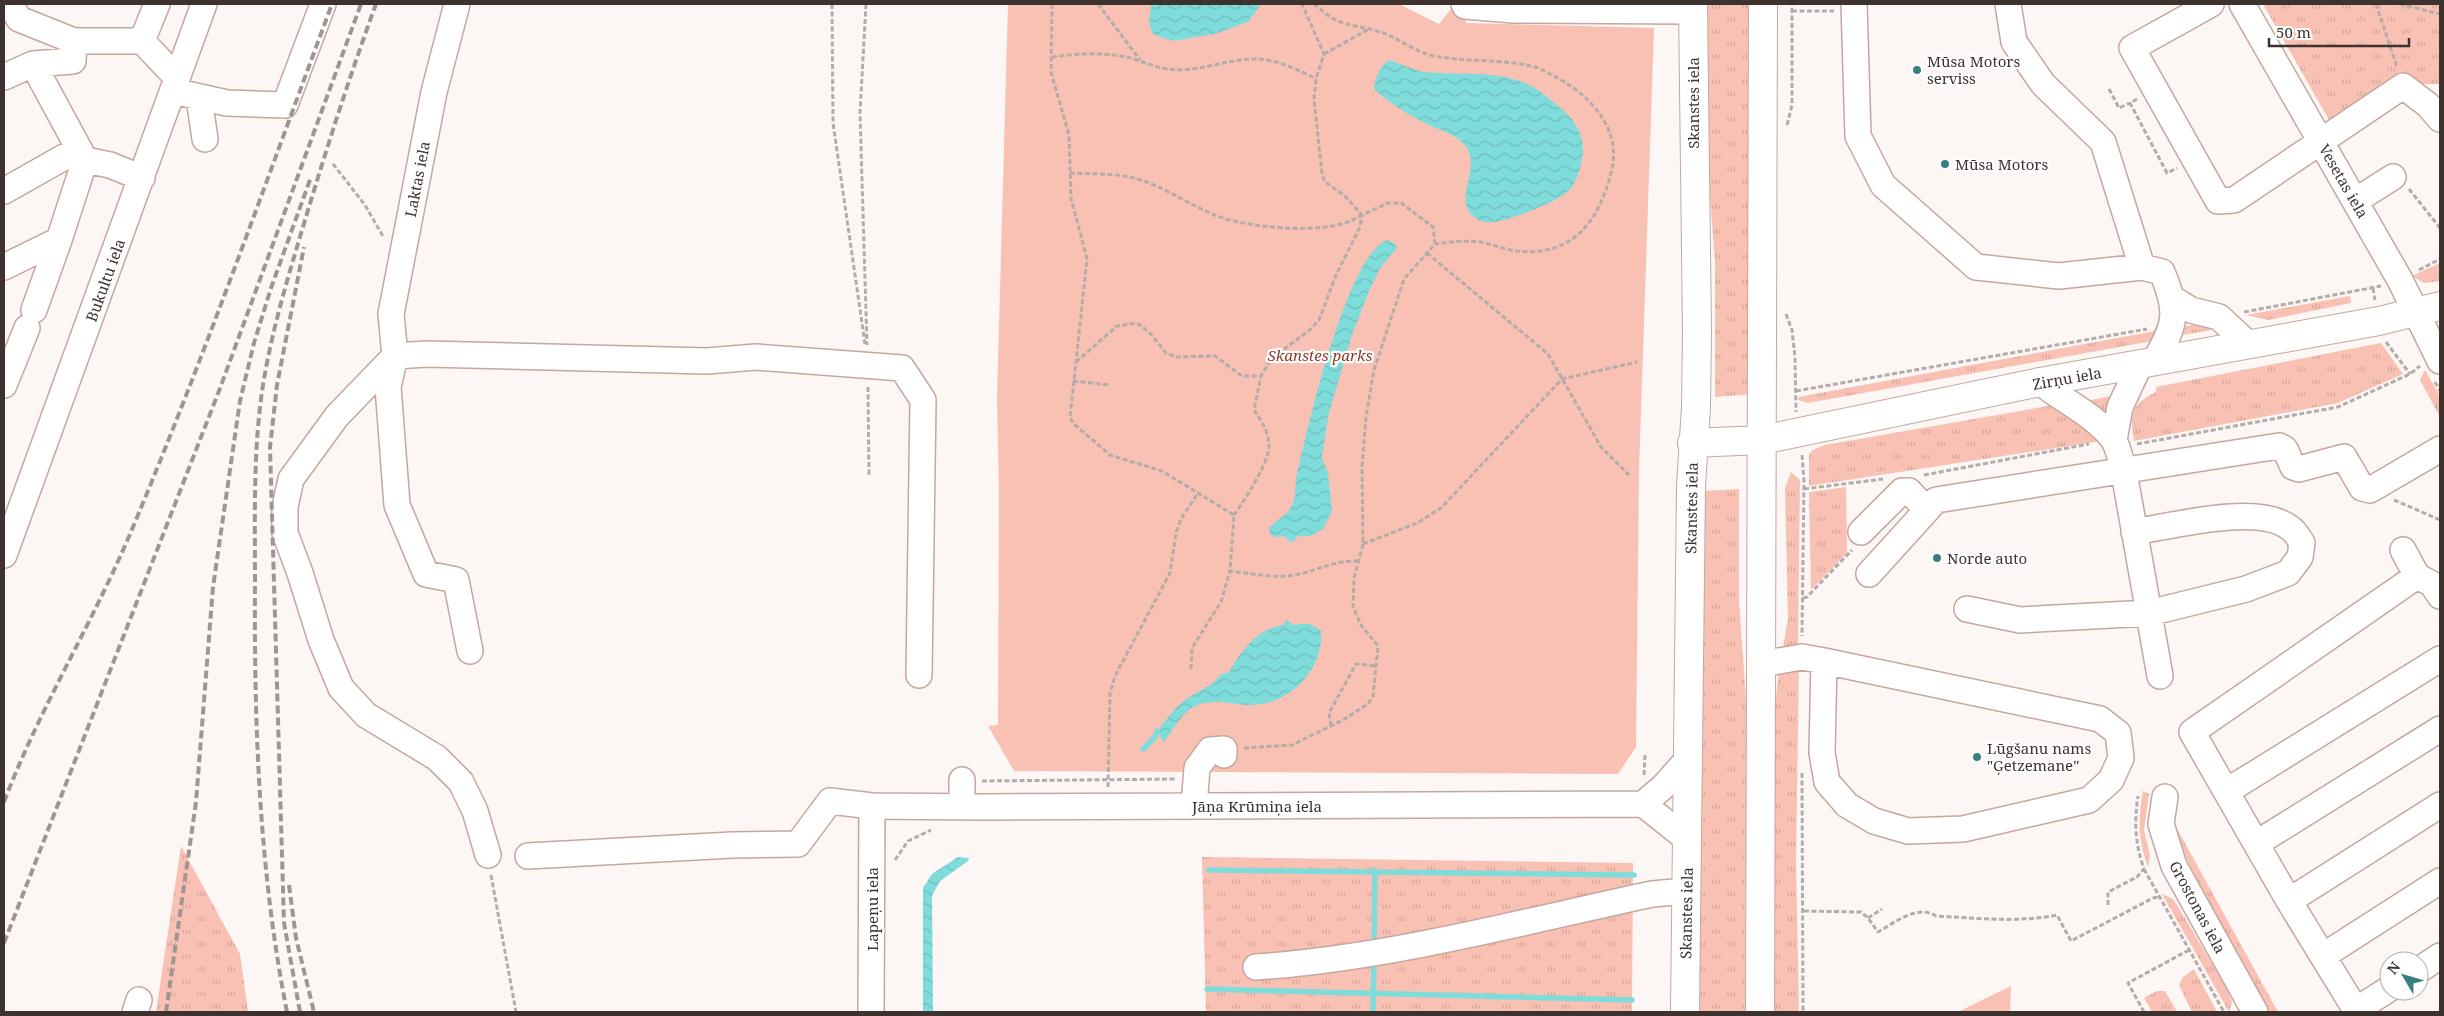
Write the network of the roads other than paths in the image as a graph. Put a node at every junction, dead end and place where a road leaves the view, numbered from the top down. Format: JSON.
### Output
{"nodes":[{"id":1,"x":10,"y":4,"type":"edge"},
{"id":2,"x":157,"y":4,"type":"edge"},
{"id":3,"x":204,"y":4,"type":"edge"},
{"id":4,"x":323,"y":4,"type":"edge"},
{"id":5,"x":457,"y":4,"type":"edge"},
{"id":6,"x":1464,"y":4,"type":"edge"},
{"id":7,"x":1764,"y":4,"type":"edge"},
{"id":8,"x":2008,"y":4,"type":"edge"},
{"id":9,"x":2211,"y":4,"type":"edge"},
{"id":10,"x":2242,"y":4,"type":"edge"},
{"id":11,"x":1854,"y":7,"type":"edge"},
{"id":12,"x":1693,"y":8,"type":"edge"},
{"id":13,"x":74,"y":41,"type":"junction"},
{"id":14,"x":142,"y":41,"type":"junction"},
{"id":15,"x":33,"y":64,"type":"junction"},
{"id":16,"x":4,"y":77,"type":"edge"},
{"id":17,"x":175,"y":85,"type":"junction"},
{"id":18,"x":199,"y":98,"type":"junction"},
{"id":19,"x":2440,"y":119,"type":"edge"},
{"id":20,"x":205,"y":139,"type":"dead end"},
{"id":21,"x":2321,"y":142,"type":"junction"},
{"id":22,"x":85,"y":160,"type":"junction"},
{"id":23,"x":2393,"y":177,"type":"road end"},
{"id":24,"x":142,"y":178,"type":"junction"},
{"id":25,"x":4,"y":191,"type":"edge"},
{"id":26,"x":2355,"y":201,"type":"junction"},
{"id":27,"x":59,"y":240,"type":"junction"},
{"id":28,"x":4,"y":267,"type":"edge"},
{"id":29,"x":2142,"y":267,"type":"junction"},
{"id":30,"x":2173,"y":299,"type":"junction"},
{"id":31,"x":2429,"y":309,"type":"edge"},
{"id":32,"x":2249,"y":345,"type":"junction"},
{"id":33,"x":395,"y":356,"type":"junction"},
{"id":34,"x":2440,"y":362,"type":"edge"},
{"id":35,"x":2147,"y":363,"type":"junction"},
{"id":36,"x":2040,"y":382,"type":"junction"},
{"id":37,"x":4,"y":384,"type":"edge"},
{"id":38,"x":1762,"y":440,"type":"junction"},
{"id":39,"x":1692,"y":443,"type":"junction"},
{"id":40,"x":2115,"y":444,"type":"junction"},
{"id":41,"x":2440,"y":449,"type":"edge"},
{"id":42,"x":2124,"y":472,"type":"junction"},
{"id":43,"x":1927,"y":510,"type":"junction"},
{"id":44,"x":1861,"y":532,"type":"dead end"},
{"id":45,"x":2134,"y":532,"type":"junction"},
{"id":46,"x":2404,"y":550,"type":"dead end"},
{"id":47,"x":4,"y":553,"type":"edge"},
{"id":48,"x":1869,"y":574,"type":"dead end"},
{"id":49,"x":2417,"y":576,"type":"junction"},
{"id":50,"x":2440,"y":596,"type":"edge"},
{"id":51,"x":1967,"y":609,"type":"dead end"},
{"id":52,"x":2149,"y":613,"type":"junction"},
{"id":53,"x":470,"y":651,"type":"dead end"},
{"id":54,"x":2440,"y":660,"type":"edge"},
{"id":55,"x":1824,"y":661,"type":"junction"},
{"id":56,"x":1761,"y":664,"type":"junction"},
{"id":57,"x":919,"y":675,"type":"dead end"},
{"id":58,"x":2160,"y":676,"type":"dead end"},
{"id":59,"x":2440,"y":729,"type":"edge"},
{"id":60,"x":1224,"y":752,"type":"road end"},
{"id":61,"x":1688,"y":759,"type":"junction"},
{"id":62,"x":962,"y":780,"type":"road end"},
{"id":63,"x":2227,"y":791,"type":"junction"},
{"id":64,"x":2166,"y":797,"type":"dead end"},
{"id":65,"x":1643,"y":804,"type":"junction"},
{"id":66,"x":2440,"y":805,"type":"edge"},
{"id":67,"x":872,"y":806,"type":"junction"},
{"id":68,"x":1194,"y":806,"type":"junction"},
{"id":69,"x":962,"y":807,"type":"junction"},
{"id":70,"x":1687,"y":839,"type":"junction"},
{"id":71,"x":2257,"y":843,"type":"junction"},
{"id":72,"x":488,"y":855,"type":"road end"},
{"id":73,"x":528,"y":856,"type":"dead end"},
{"id":74,"x":2440,"y":881,"type":"edge"},
{"id":75,"x":1686,"y":891,"type":"junction"},
{"id":76,"x":2289,"y":901,"type":"junction"},
{"id":77,"x":2323,"y":956,"type":"junction"},
{"id":78,"x":2440,"y":956,"type":"edge"},
{"id":79,"x":2429,"y":963,"type":"edge"},
{"id":80,"x":1256,"y":967,"type":"dead end"},
{"id":81,"x":2379,"y":996,"type":"edge"},
{"id":82,"x":2356,"y":1011,"type":"edge"},
{"id":83,"x":871,"y":1012,"type":"edge"},
{"id":84,"x":1685,"y":1012,"type":"edge"},
{"id":85,"x":1760,"y":1012,"type":"edge"},
{"id":86,"x":2255,"y":1012,"type":"edge"}],
"edges":[{"from":1,"to":13,"type":"street"},
{"from":2,"to":14,"type":"street"},
{"from":3,"to":17,"type":"street","name":"Bukultu iela"},
{"from":4,"to":18,"type":"street"},
{"from":5,"to":33,"type":"street","name":"Laktas iela"},
{"from":6,"to":12,"type":"street"},
{"from":7,"to":38,"type":"main road"},
{"from":8,"to":29,"type":"street"},
{"from":9,"to":21,"type":"street"},
{"from":10,"to":21,"type":"street","name":"Vesetas iela"},
{"from":11,"to":29,"type":"street"},
{"from":12,"to":39,"type":"main road","name":"Skanstes iela"},
{"from":13,"to":14,"type":"street"},
{"from":13,"to":15,"type":"street"},
{"from":14,"to":17,"type":"street"},
{"from":15,"to":16,"type":"street"},
{"from":15,"to":22,"type":"street"},
{"from":17,"to":18,"type":"street"},
{"from":17,"to":24,"type":"street","name":"Bukultu iela"},
{"from":18,"to":20,"type":"street"},
{"from":19,"to":21,"type":"street"},
{"from":21,"to":26,"type":"street","name":"Vesetas iela"},
{"from":22,"to":24,"type":"street"},
{"from":22,"to":25,"type":"street"},
{"from":22,"to":27,"type":"street"},
{"from":23,"to":26,"type":"street"},
{"from":24,"to":47,"type":"street","name":"Bukultu iela"},
{"from":26,"to":31,"type":"street","name":"Vesetas iela"},
{"from":27,"to":28,"type":"street"},
{"from":27,"to":37,"type":"street"},
{"from":29,"to":30,"type":"street"},
{"from":30,"to":32,"type":"street"},
{"from":30,"to":35,"type":"street"},
{"from":31,"to":32,"type":"main road","name":"Zirņu iela"},
{"from":31,"to":34,"type":"street","name":"Vesetas iela"},
{"from":32,"to":35,"type":"main road","name":"Zirņu iela"},
{"from":33,"to":53,"type":"street","name":"Laktas iela"},
{"from":33,"to":57,"type":"street"},
{"from":33,"to":72,"type":"street"},
{"from":35,"to":36,"type":"main road","name":"Zirņu iela"},
{"from":35,"to":40,"type":"street"},
{"from":36,"to":38,"type":"main road","name":"Zirņu iela"},
{"from":36,"to":40,"type":"street"},
{"from":38,"to":39,"type":"main road","name":"Zirņu iela"},
{"from":38,"to":56,"type":"main road"},
{"from":39,"to":61,"type":"main road","name":"Skanstes iela"},
{"from":40,"to":42,"type":"street"},
{"from":41,"to":42,"type":"street"},
{"from":42,"to":43,"type":"street"},
{"from":42,"to":45,"type":"street"},
{"from":43,"to":44,"type":"street"},
{"from":43,"to":48,"type":"street"},
{"from":45,"to":52,"type":"street"},
{"from":45,"to":52,"type":"street"},
{"from":46,"to":49,"type":"street"},
{"from":49,"to":50,"type":"street"},
{"from":49,"to":63,"type":"street"},
{"from":51,"to":52,"type":"street"},
{"from":52,"to":58,"type":"street"},
{"from":54,"to":63,"type":"street"},
{"from":55,"to":55,"type":"street"},
{"from":55,"to":56,"type":"street"},
{"from":56,"to":85,"type":"main road"},
{"from":59,"to":71,"type":"street"},
{"from":60,"to":68,"type":"street"},
{"from":61,"to":65,"type":"street"},
{"from":61,"to":70,"type":"main road","name":"Skanstes iela"},
{"from":62,"to":69,"type":"street"},
{"from":63,"to":71,"type":"street"},
{"from":64,"to":86,"type":"street","name":"Grostonas iela"},
{"from":65,"to":68,"type":"street","name":"Jāņa Krūmiņa iela"},
{"from":65,"to":70,"type":"street"},
{"from":66,"to":76,"type":"street"},
{"from":67,"to":69,"type":"street","name":"Jāņa Krūmiņa iela"},
{"from":67,"to":73,"type":"street","name":"Jāņa Krūmiņa iela"},
{"from":67,"to":83,"type":"street","name":"Lapeņu iela"},
{"from":68,"to":69,"type":"street","name":"Jāņa Krūmiņa iela"},
{"from":70,"to":75,"type":"main road","name":"Skanstes iela"},
{"from":71,"to":76,"type":"street"},
{"from":74,"to":77,"type":"street"},
{"from":75,"to":80,"type":"street"},
{"from":75,"to":84,"type":"main road","name":"Skanstes iela"},
{"from":76,"to":77,"type":"street"},
{"from":77,"to":82,"type":"street"},
{"from":78,"to":79,"type":"street"},
{"from":81,"to":82,"type":"street"}]}
